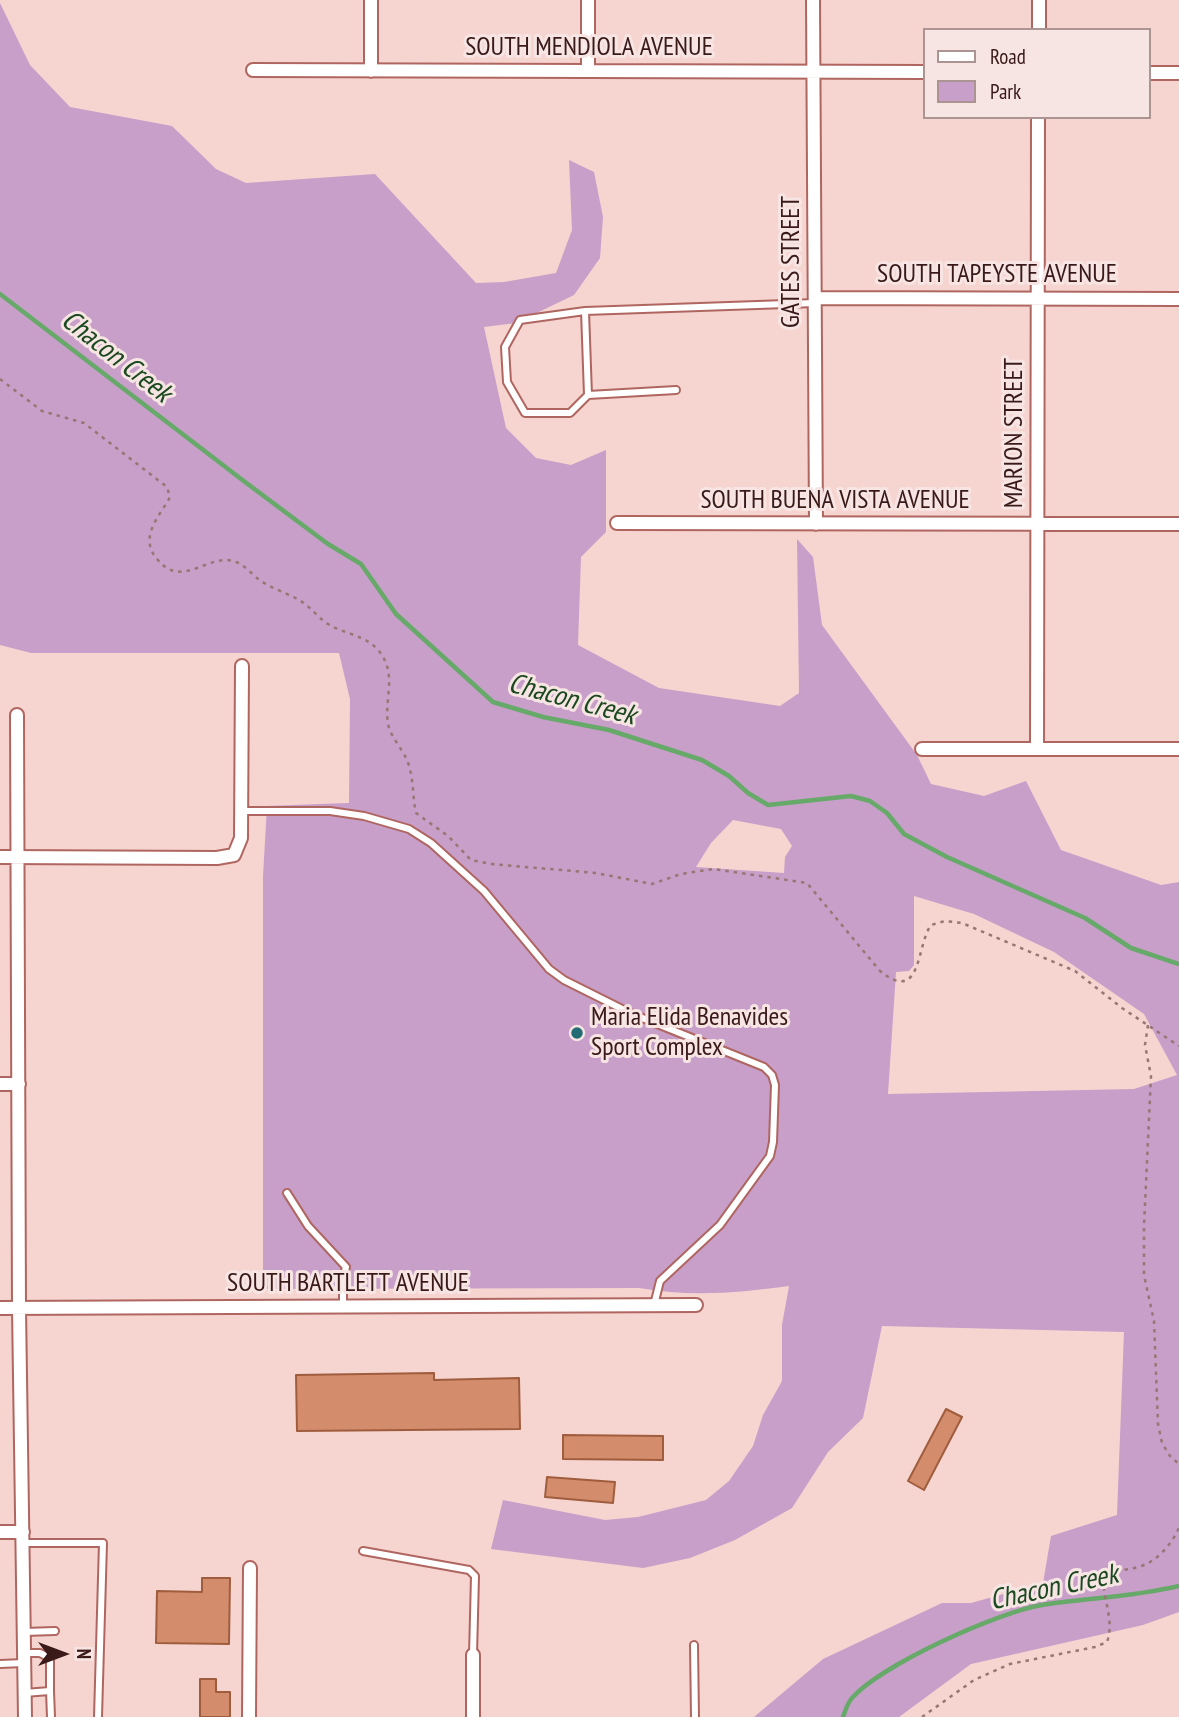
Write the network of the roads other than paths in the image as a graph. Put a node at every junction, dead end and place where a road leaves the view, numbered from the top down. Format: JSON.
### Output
{"nodes":[{"id":1,"x":371,"y":0,"type":"edge"},
{"id":2,"x":588,"y":0,"type":"edge"},
{"id":3,"x":813,"y":0,"type":"edge"},
{"id":4,"x":1039,"y":0,"type":"edge"},
{"id":5,"x":1039,"y":28,"type":"edge"},
{"id":6,"x":253,"y":70,"type":"dead end"},
{"id":7,"x":371,"y":71,"type":"junction"},
{"id":8,"x":588,"y":71,"type":"junction"},
{"id":9,"x":814,"y":71,"type":"junction"},
{"id":10,"x":923,"y":72,"type":"edge"},
{"id":11,"x":1151,"y":73,"type":"edge"},
{"id":12,"x":1179,"y":73,"type":"edge"},
{"id":13,"x":1038,"y":119,"type":"edge"},
{"id":14,"x":1038,"y":298,"type":"junction"},
{"id":15,"x":1179,"y":299,"type":"edge"},
{"id":16,"x":815,"y":300,"type":"junction"},
{"id":17,"x":585,"y":311,"type":"junction"},
{"id":18,"x":676,"y":390,"type":"dead end"},
{"id":19,"x":588,"y":394,"type":"junction"},
{"id":20,"x":617,"y":523,"type":"dead end"},
{"id":21,"x":1037,"y":523,"type":"junction"},
{"id":22,"x":816,"y":524,"type":"junction"},
{"id":23,"x":1179,"y":524,"type":"edge"},
{"id":24,"x":242,"y":666,"type":"dead end"},
{"id":25,"x":17,"y":715,"type":"dead end"},
{"id":26,"x":1037,"y":748,"type":"junction"},
{"id":27,"x":922,"y":749,"type":"dead end"},
{"id":28,"x":1179,"y":749,"type":"edge"},
{"id":29,"x":241,"y":811,"type":"junction"},
{"id":30,"x":0,"y":857,"type":"edge"},
{"id":31,"x":19,"y":858,"type":"junction"},
{"id":32,"x":0,"y":1084,"type":"edge"},
{"id":33,"x":19,"y":1084,"type":"junction"},
{"id":34,"x":287,"y":1193,"type":"dead end"},
{"id":35,"x":654,"y":1305,"type":"junction"},
{"id":36,"x":696,"y":1305,"type":"dead end"},
{"id":37,"x":343,"y":1307,"type":"junction"},
{"id":38,"x":0,"y":1308,"type":"edge"},
{"id":39,"x":19,"y":1308,"type":"junction"},
{"id":40,"x":0,"y":1532,"type":"edge"},
{"id":41,"x":23,"y":1537,"type":"junction"},
{"id":42,"x":363,"y":1551,"type":"dead end"},
{"id":43,"x":250,"y":1568,"type":"dead end"},
{"id":44,"x":55,"y":1631,"type":"dead end"},
{"id":45,"x":24,"y":1632,"type":"junction"},
{"id":46,"x":694,"y":1645,"type":"dead end"},
{"id":47,"x":473,"y":1656,"type":"joint"},
{"id":48,"x":24,"y":1658,"type":"junction"},
{"id":49,"x":0,"y":1664,"type":"edge"},
{"id":50,"x":50,"y":1691,"type":"junction"},
{"id":51,"x":24,"y":1693,"type":"junction"},
{"id":52,"x":24,"y":1717,"type":"edge"},
{"id":53,"x":51,"y":1717,"type":"edge"},
{"id":54,"x":98,"y":1717,"type":"edge"},
{"id":55,"x":249,"y":1717,"type":"edge"},
{"id":56,"x":473,"y":1717,"type":"edge"},
{"id":57,"x":695,"y":1717,"type":"edge"}],
"edges":[{"from":1,"to":7,"type":"street"},
{"from":2,"to":8,"type":"street"},
{"from":3,"to":9,"type":"street","name":"GATES STREET"},
{"from":4,"to":5,"type":"street"},
{"from":6,"to":7,"type":"street","name":"SOUTH MENDIOLA AVENUE"},
{"from":7,"to":8,"type":"street","name":"SOUTH MENDIOLA AVENUE"},
{"from":8,"to":9,"type":"street","name":"SOUTH MENDIOLA AVENUE"},
{"from":9,"to":10,"type":"street","name":"SOUTH MENDIOLA AVENUE"},
{"from":9,"to":16,"type":"street","name":"GATES STREET"},
{"from":11,"to":12,"type":"street"},
{"from":13,"to":14,"type":"street","name":"MARION STREET"},
{"from":14,"to":15,"type":"street","name":"SOUTH TAPEYSTE AVENUE"},
{"from":14,"to":16,"type":"street","name":"SOUTH TAPEYSTE AVENUE"},
{"from":14,"to":21,"type":"street","name":"MARION STREET"},
{"from":16,"to":17,"type":"lane"},
{"from":16,"to":22,"type":"street","name":"GATES STREET"},
{"from":17,"to":19,"type":"lane"},
{"from":17,"to":19,"type":"lane"},
{"from":18,"to":19,"type":"lane"},
{"from":20,"to":22,"type":"street","name":"SOUTH BUENA VISTA AVENUE"},
{"from":21,"to":22,"type":"street","name":"SOUTH BUENA VISTA AVENUE"},
{"from":21,"to":23,"type":"street","name":"SOUTH BUENA VISTA AVENUE"},
{"from":21,"to":26,"type":"street","name":"MARION STREET"},
{"from":24,"to":29,"type":"street"},
{"from":25,"to":31,"type":"street"},
{"from":26,"to":27,"type":"street"},
{"from":26,"to":28,"type":"street"},
{"from":29,"to":31,"type":"street"},
{"from":29,"to":35,"type":"lane"},
{"from":30,"to":31,"type":"street"},
{"from":31,"to":33,"type":"street"},
{"from":32,"to":33,"type":"street"},
{"from":33,"to":39,"type":"street"},
{"from":34,"to":37,"type":"lane"},
{"from":35,"to":36,"type":"street","name":"SOUTH BARTLETT AVENUE"},
{"from":35,"to":37,"type":"street","name":"SOUTH BARTLETT AVENUE"},
{"from":37,"to":39,"type":"street","name":"SOUTH BARTLETT AVENUE"},
{"from":38,"to":39,"type":"street","name":"SOUTH BARTLETT AVENUE"},
{"from":39,"to":41,"type":"street"},
{"from":40,"to":41,"type":"street"},
{"from":41,"to":45,"type":"street"},
{"from":41,"to":54,"type":"lane"},
{"from":42,"to":47,"type":"lane"},
{"from":43,"to":55,"type":"street"},
{"from":44,"to":45,"type":"lane"},
{"from":45,"to":48,"type":"street"},
{"from":46,"to":57,"type":"lane"},
{"from":47,"to":56,"type":"street"},
{"from":48,"to":49,"type":"lane"},
{"from":48,"to":50,"type":"lane"},
{"from":48,"to":51,"type":"street"},
{"from":50,"to":51,"type":"lane"},
{"from":50,"to":53,"type":"lane"},
{"from":51,"to":52,"type":"street"}]}
